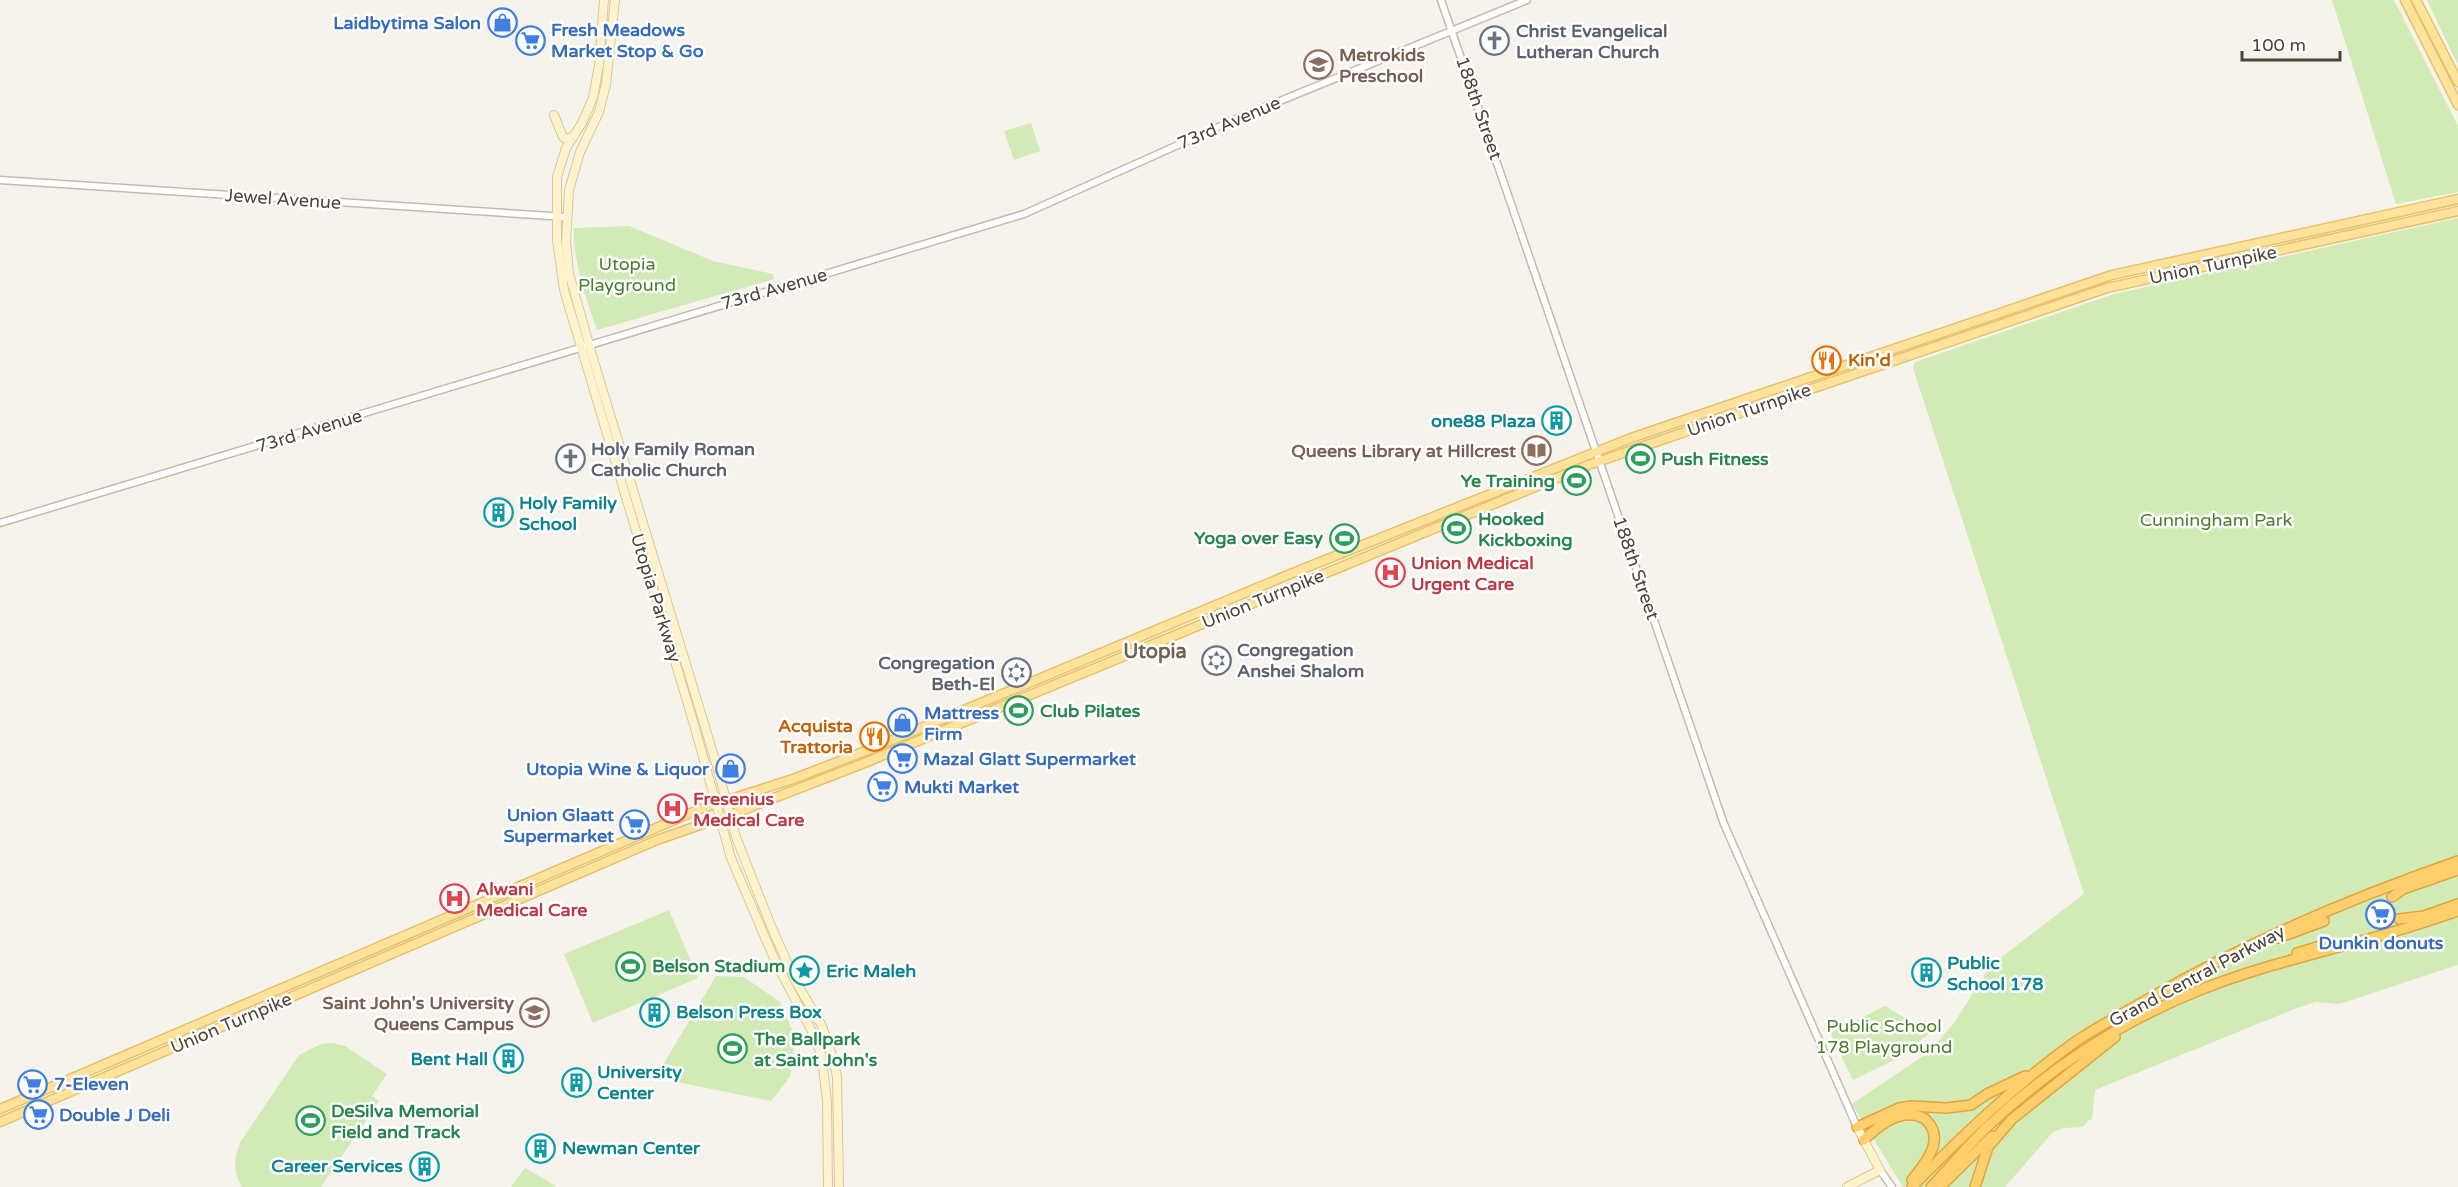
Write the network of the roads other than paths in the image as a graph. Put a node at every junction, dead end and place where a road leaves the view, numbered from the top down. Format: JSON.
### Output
{"nodes":[{"id":1,"x":604,"y":0,"type":"edge"},
{"id":2,"x":615,"y":0,"type":"edge"},
{"id":3,"x":1441,"y":0,"type":"edge"},
{"id":4,"x":1527,"y":0,"type":"edge"},
{"id":5,"x":2405,"y":0,"type":"edge"},
{"id":6,"x":2416,"y":0,"type":"edge"},
{"id":7,"x":1452,"y":30,"type":"junction"},
{"id":8,"x":2458,"y":82,"type":"edge"},
{"id":9,"x":2458,"y":105,"type":"edge"},
{"id":10,"x":554,"y":115,"type":"dead end"},
{"id":11,"x":574,"y":136,"type":"junction"},
{"id":12,"x":0,"y":180,"type":"edge"},
{"id":13,"x":2458,"y":199,"type":"edge"},
{"id":14,"x":2458,"y":211,"type":"edge"},
{"id":15,"x":557,"y":217,"type":"junction"},
{"id":16,"x":566,"y":217,"type":"junction"},
{"id":17,"x":589,"y":345,"type":"junction"},
{"id":18,"x":580,"y":348,"type":"junction"},
{"id":19,"x":1597,"y":450,"type":"junction"},
{"id":20,"x":1600,"y":461,"type":"junction"},
{"id":21,"x":0,"y":523,"type":"edge"},
{"id":22,"x":727,"y":802,"type":"junction"},
{"id":23,"x":716,"y":805,"type":"junction"},
{"id":24,"x":730,"y":814,"type":"junction"},
{"id":25,"x":720,"y":818,"type":"junction"},
{"id":26,"x":2455,"y":861,"type":"edge"},
{"id":27,"x":2458,"y":870,"type":"edge"},
{"id":28,"x":2392,"y":897,"type":"dead end"},
{"id":29,"x":2458,"y":904,"type":"edge"},
{"id":30,"x":2458,"y":912,"type":"edge"},
{"id":31,"x":2399,"y":919,"type":"dead end"},
{"id":32,"x":2324,"y":921,"type":"dead end"},
{"id":33,"x":2330,"y":943,"type":"dead end"},
{"id":34,"x":2236,"y":952,"type":"junction"},
{"id":35,"x":2270,"y":965,"type":"junction"},
{"id":36,"x":2139,"y":1018,"type":"junction"},
{"id":37,"x":2038,"y":1070,"type":"junction"},
{"id":38,"x":0,"y":1109,"type":"edge"},
{"id":39,"x":2012,"y":1119,"type":"junction"},
{"id":40,"x":0,"y":1122,"type":"edge"},
{"id":41,"x":1857,"y":1127,"type":"junction"},
{"id":42,"x":1864,"y":1140,"type":"junction"},
{"id":43,"x":1880,"y":1170,"type":"junction"},
{"id":44,"x":1890,"y":1184,"type":"edge"},
{"id":45,"x":828,"y":1187,"type":"edge"},
{"id":46,"x":839,"y":1187,"type":"edge"},
{"id":47,"x":1847,"y":1187,"type":"edge"},
{"id":48,"x":1907,"y":1187,"type":"edge"},
{"id":49,"x":1911,"y":1187,"type":"edge"},
{"id":50,"x":1931,"y":1187,"type":"edge"},
{"id":51,"x":1940,"y":1187,"type":"edge"},
{"id":52,"x":1975,"y":1187,"type":"edge"}],
"edges":[{"from":1,"to":11,"type":"main road","name":"Utopia Parkway"},
{"from":2,"to":16,"type":"main road","name":"Utopia Parkway"},
{"from":3,"to":7,"type":"street","name":"188th Street"},
{"from":4,"to":7,"type":"street","name":"73rd Avenue"},
{"from":5,"to":9,"type":"main road"},
{"from":6,"to":8,"type":"main road"},
{"from":7,"to":17,"type":"street","name":"73rd Avenue"},
{"from":7,"to":19,"type":"street","name":"188th Street"},
{"from":10,"to":11,"type":"main road"},
{"from":11,"to":15,"type":"main road","name":"Utopia Parkway"},
{"from":12,"to":15,"type":"street","name":"Jewel Avenue"},
{"from":13,"to":19,"type":"main road","name":"Union Turnpike"},
{"from":14,"to":20,"type":"main road","name":"Union Turnpike"},
{"from":15,"to":16,"type":"street","name":"Jewel Avenue"},
{"from":15,"to":18,"type":"main road","name":"Utopia Parkway"},
{"from":16,"to":17,"type":"main road","name":"Utopia Parkway"},
{"from":17,"to":18,"type":"street","name":"73rd Avenue"},
{"from":17,"to":22,"type":"main road","name":"Utopia Parkway"},
{"from":18,"to":21,"type":"street","name":"73rd Avenue"},
{"from":18,"to":23,"type":"main road","name":"Utopia Parkway"},
{"from":19,"to":20,"type":"street","name":"188th Street"},
{"from":19,"to":22,"type":"main road","name":"Union Turnpike"},
{"from":20,"to":24,"type":"main road","name":"Union Turnpike"},
{"from":20,"to":41,"type":"street","name":"188th Street"},
{"from":22,"to":23,"type":"main road","name":"Union Turnpike"},
{"from":22,"to":24,"type":"main road","name":"Utopia Parkway"},
{"from":23,"to":25,"type":"main road","name":"Utopia Parkway"},
{"from":23,"to":38,"type":"main road","name":"Union Turnpike"},
{"from":24,"to":25,"type":"main road","name":"Union Turnpike"},
{"from":24,"to":46,"type":"main road","name":"Utopia Parkway"},
{"from":25,"to":40,"type":"main road","name":"Union Turnpike"},
{"from":25,"to":45,"type":"main road","name":"Utopia Parkway"},
{"from":26,"to":34,"type":"highway","name":"Grand Central Parkway"},
{"from":27,"to":28,"type":"highway"},
{"from":29,"to":31,"type":"highway"},
{"from":30,"to":35,"type":"highway","name":"Grand Central Parkway"},
{"from":32,"to":34,"type":"highway"},
{"from":33,"to":35,"type":"highway"},
{"from":34,"to":37,"type":"highway","name":"Grand Central Parkway"},
{"from":35,"to":36,"type":"highway","name":"Grand Central Parkway"},
{"from":36,"to":39,"type":"highway"},
{"from":36,"to":50,"type":"highway","name":"Grand Central Parkway"},
{"from":37,"to":41,"type":"highway"},
{"from":37,"to":49,"type":"highway","name":"Grand Central Parkway"},
{"from":39,"to":51,"type":"highway"},
{"from":39,"to":52,"type":"highway"},
{"from":41,"to":42,"type":"main road"},
{"from":42,"to":43,"type":"main road"},
{"from":42,"to":48,"type":"highway"},
{"from":43,"to":44,"type":"street"},
{"from":43,"to":47,"type":"main road"}]}
